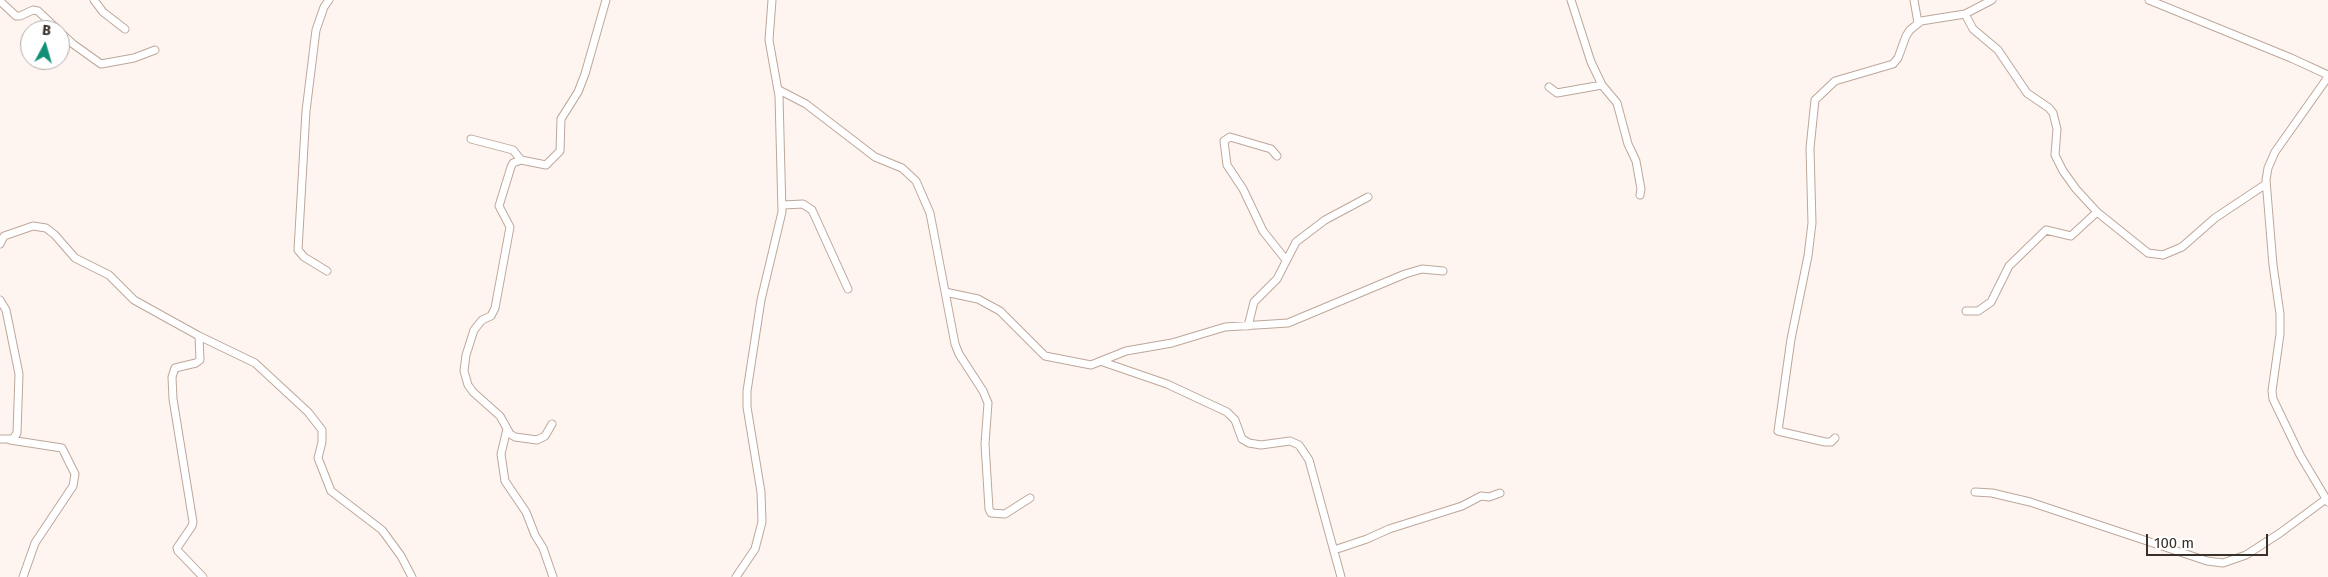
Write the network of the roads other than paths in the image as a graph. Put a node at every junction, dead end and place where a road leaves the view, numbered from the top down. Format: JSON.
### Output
{"nodes":[{"id":1,"x":94,"y":0,"type":"edge"},
{"id":2,"x":329,"y":0,"type":"edge"},
{"id":3,"x":606,"y":0,"type":"edge"},
{"id":4,"x":772,"y":0,"type":"edge"},
{"id":5,"x":1571,"y":0,"type":"edge"},
{"id":6,"x":1914,"y":0,"type":"edge"},
{"id":7,"x":1992,"y":0,"type":"edge"},
{"id":8,"x":2149,"y":0,"type":"edge"},
{"id":9,"x":0,"y":1,"type":"edge"},
{"id":10,"x":1965,"y":14,"type":"junction"},
{"id":11,"x":47,"y":20,"type":"edge"},
{"id":12,"x":1918,"y":23,"type":"junction"},
{"id":13,"x":125,"y":29,"type":"dead end"},
{"id":14,"x":70,"y":41,"type":"edge"},
{"id":15,"x":156,"y":50,"type":"dead end"},
{"id":16,"x":2328,"y":76,"type":"edge"},
{"id":17,"x":1602,"y":85,"type":"junction"},
{"id":18,"x":1549,"y":87,"type":"dead end"},
{"id":19,"x":779,"y":90,"type":"junction"},
{"id":20,"x":471,"y":139,"type":"dead end"},
{"id":21,"x":1277,"y":156,"type":"dead end"},
{"id":22,"x":521,"y":160,"type":"junction"},
{"id":23,"x":2266,"y":184,"type":"junction"},
{"id":24,"x":1640,"y":196,"type":"dead end"},
{"id":25,"x":1368,"y":197,"type":"dead end"},
{"id":26,"x":783,"y":205,"type":"junction"},
{"id":27,"x":2097,"y":212,"type":"junction"},
{"id":28,"x":0,"y":244,"type":"edge"},
{"id":29,"x":1286,"y":260,"type":"junction"},
{"id":30,"x":327,"y":271,"type":"dead end"},
{"id":31,"x":1443,"y":271,"type":"dead end"},
{"id":32,"x":848,"y":289,"type":"dead end"},
{"id":33,"x":946,"y":292,"type":"junction"},
{"id":34,"x":0,"y":300,"type":"edge"},
{"id":35,"x":1966,"y":312,"type":"dead end"},
{"id":36,"x":1248,"y":326,"type":"junction"},
{"id":37,"x":199,"y":336,"type":"junction"},
{"id":38,"x":1103,"y":362,"type":"junction"},
{"id":39,"x":552,"y":424,"type":"dead end"},
{"id":40,"x":507,"y":430,"type":"junction"},
{"id":41,"x":1835,"y":438,"type":"dead end"},
{"id":42,"x":0,"y":439,"type":"edge"},
{"id":43,"x":10,"y":440,"type":"junction"},
{"id":44,"x":1975,"y":492,"type":"dead end"},
{"id":45,"x":1500,"y":493,"type":"dead end"},
{"id":46,"x":1030,"y":498,"type":"dead end"},
{"id":47,"x":2327,"y":500,"type":"edge"},
{"id":48,"x":1334,"y":550,"type":"junction"},
{"id":49,"x":23,"y":577,"type":"edge"},
{"id":50,"x":203,"y":577,"type":"edge"},
{"id":51,"x":412,"y":577,"type":"edge"},
{"id":52,"x":553,"y":577,"type":"edge"},
{"id":53,"x":736,"y":577,"type":"edge"},
{"id":54,"x":1341,"y":577,"type":"edge"}],
"edges":[{"from":1,"to":13,"type":"street"},
{"from":2,"to":30,"type":"street"},
{"from":3,"to":22,"type":"street"},
{"from":4,"to":19,"type":"street"},
{"from":5,"to":17,"type":"street"},
{"from":6,"to":12,"type":"street"},
{"from":7,"to":10,"type":"street"},
{"from":8,"to":16,"type":"street"},
{"from":9,"to":11,"type":"street"},
{"from":10,"to":12,"type":"street"},
{"from":10,"to":27,"type":"street"},
{"from":12,"to":41,"type":"street"},
{"from":14,"to":15,"type":"street"},
{"from":16,"to":23,"type":"street"},
{"from":17,"to":18,"type":"street"},
{"from":17,"to":24,"type":"street"},
{"from":19,"to":26,"type":"street"},
{"from":19,"to":33,"type":"street"},
{"from":20,"to":22,"type":"street"},
{"from":21,"to":29,"type":"street"},
{"from":22,"to":40,"type":"street"},
{"from":23,"to":27,"type":"street"},
{"from":23,"to":47,"type":"street"},
{"from":25,"to":29,"type":"street"},
{"from":26,"to":32,"type":"street"},
{"from":26,"to":53,"type":"street"},
{"from":27,"to":35,"type":"street"},
{"from":28,"to":37,"type":"street"},
{"from":29,"to":36,"type":"street"},
{"from":31,"to":36,"type":"street"},
{"from":33,"to":38,"type":"street"},
{"from":33,"to":46,"type":"street"},
{"from":34,"to":43,"type":"street"},
{"from":36,"to":38,"type":"street"},
{"from":37,"to":50,"type":"street"},
{"from":37,"to":51,"type":"street"},
{"from":38,"to":48,"type":"street"},
{"from":39,"to":40,"type":"street"},
{"from":40,"to":52,"type":"street"},
{"from":42,"to":43,"type":"street"},
{"from":43,"to":49,"type":"street"},
{"from":44,"to":47,"type":"street"},
{"from":45,"to":48,"type":"street"},
{"from":48,"to":54,"type":"street"}]}
